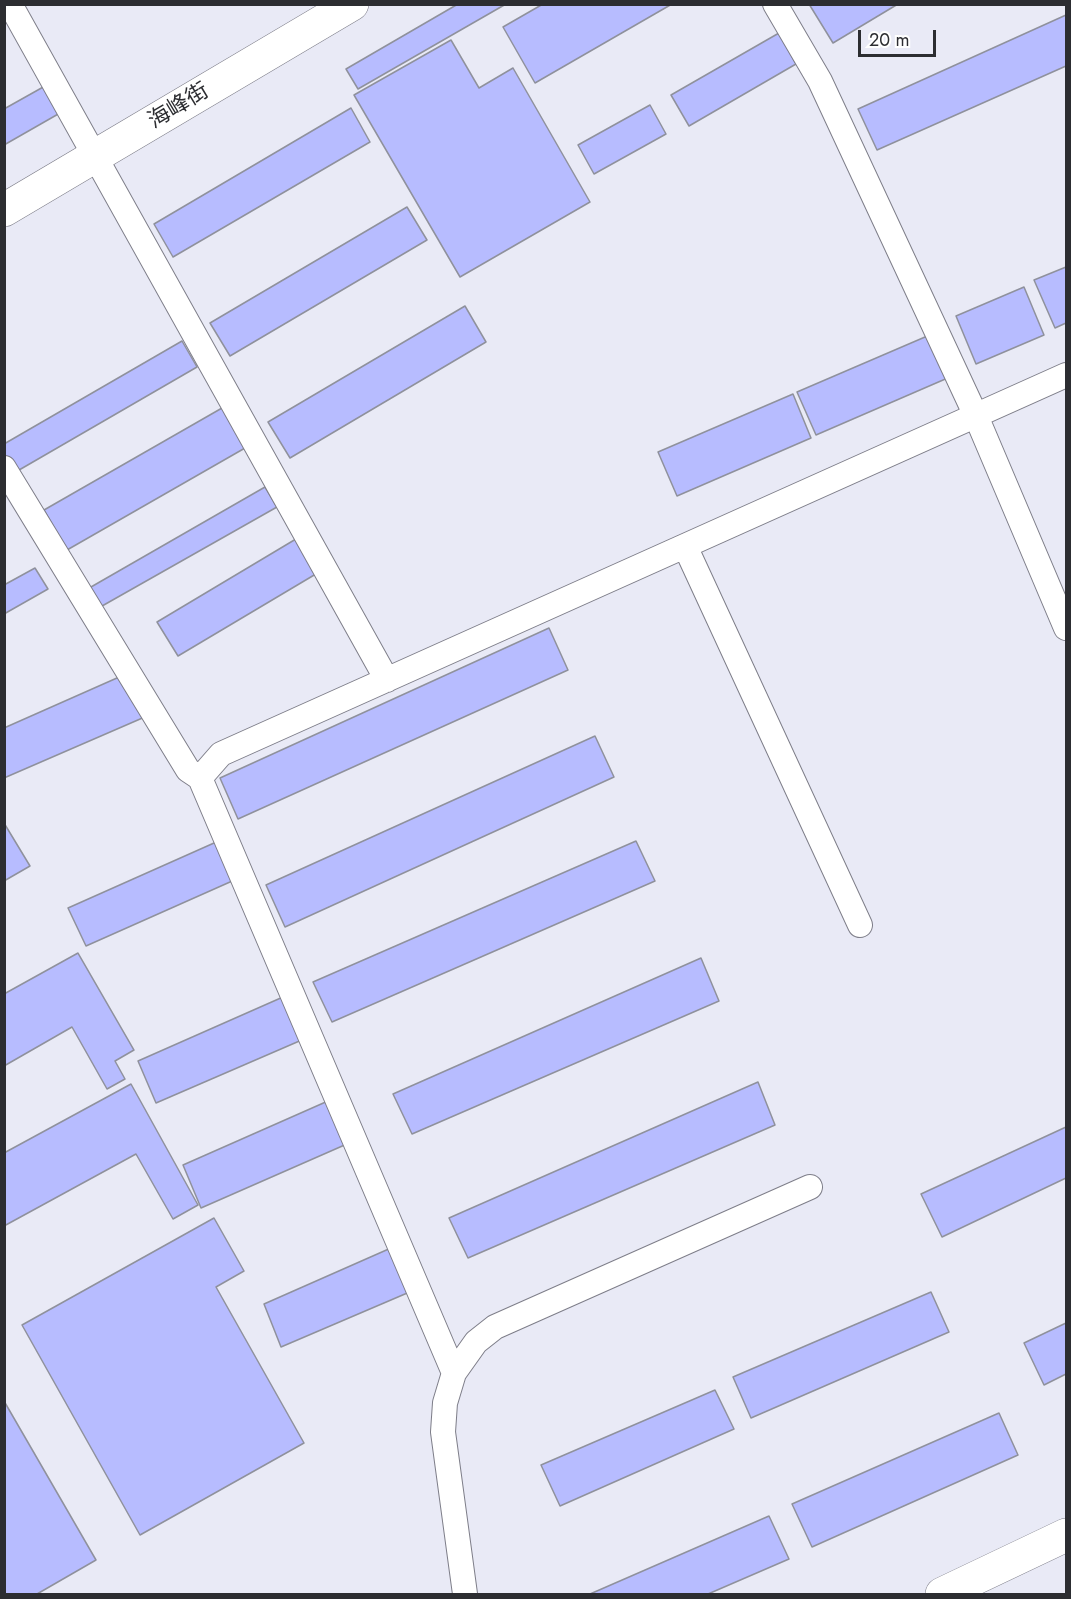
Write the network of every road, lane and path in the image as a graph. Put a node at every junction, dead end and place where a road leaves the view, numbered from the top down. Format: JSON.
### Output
{"nodes":[{"id":1,"x":10,"y":4,"type":"edge"},
{"id":2,"x":352,"y":4,"type":"edge"},
{"id":3,"x":775,"y":4,"type":"edge"},
{"id":4,"x":95,"y":157,"type":"junction"},
{"id":5,"x":4,"y":210,"type":"edge"},
{"id":6,"x":1066,"y":375,"type":"edge"},
{"id":7,"x":976,"y":416,"type":"junction"},
{"id":8,"x":4,"y":468,"type":"edge"},
{"id":9,"x":685,"y":546,"type":"junction"},
{"id":10,"x":1066,"y":628,"type":"edge"},
{"id":11,"x":387,"y":680,"type":"junction"},
{"id":12,"x":200,"y":778,"type":"junction"},
{"id":13,"x":860,"y":925,"type":"dead end"},
{"id":14,"x":810,"y":1187,"type":"dead end"},
{"id":15,"x":454,"y":1373,"type":"junction"},
{"id":16,"x":1066,"y":1535,"type":"edge"},
{"id":17,"x":465,"y":1594,"type":"edge"},
{"id":18,"x":942,"y":1594,"type":"edge"}],
"edges":[{"from":1,"to":4,"type":"street"},
{"from":2,"to":4,"type":"street","name":"海峰街"},
{"from":3,"to":7,"type":"street"},
{"from":4,"to":5,"type":"street","name":"海峰街"},
{"from":4,"to":11,"type":"street"},
{"from":6,"to":7,"type":"street"},
{"from":7,"to":9,"type":"street"},
{"from":7,"to":10,"type":"street"},
{"from":8,"to":12,"type":"street"},
{"from":9,"to":11,"type":"street"},
{"from":9,"to":13,"type":"street"},
{"from":11,"to":12,"type":"street"},
{"from":12,"to":15,"type":"street"},
{"from":14,"to":15,"type":"street"},
{"from":15,"to":17,"type":"street"},
{"from":16,"to":18,"type":"street"}]}
